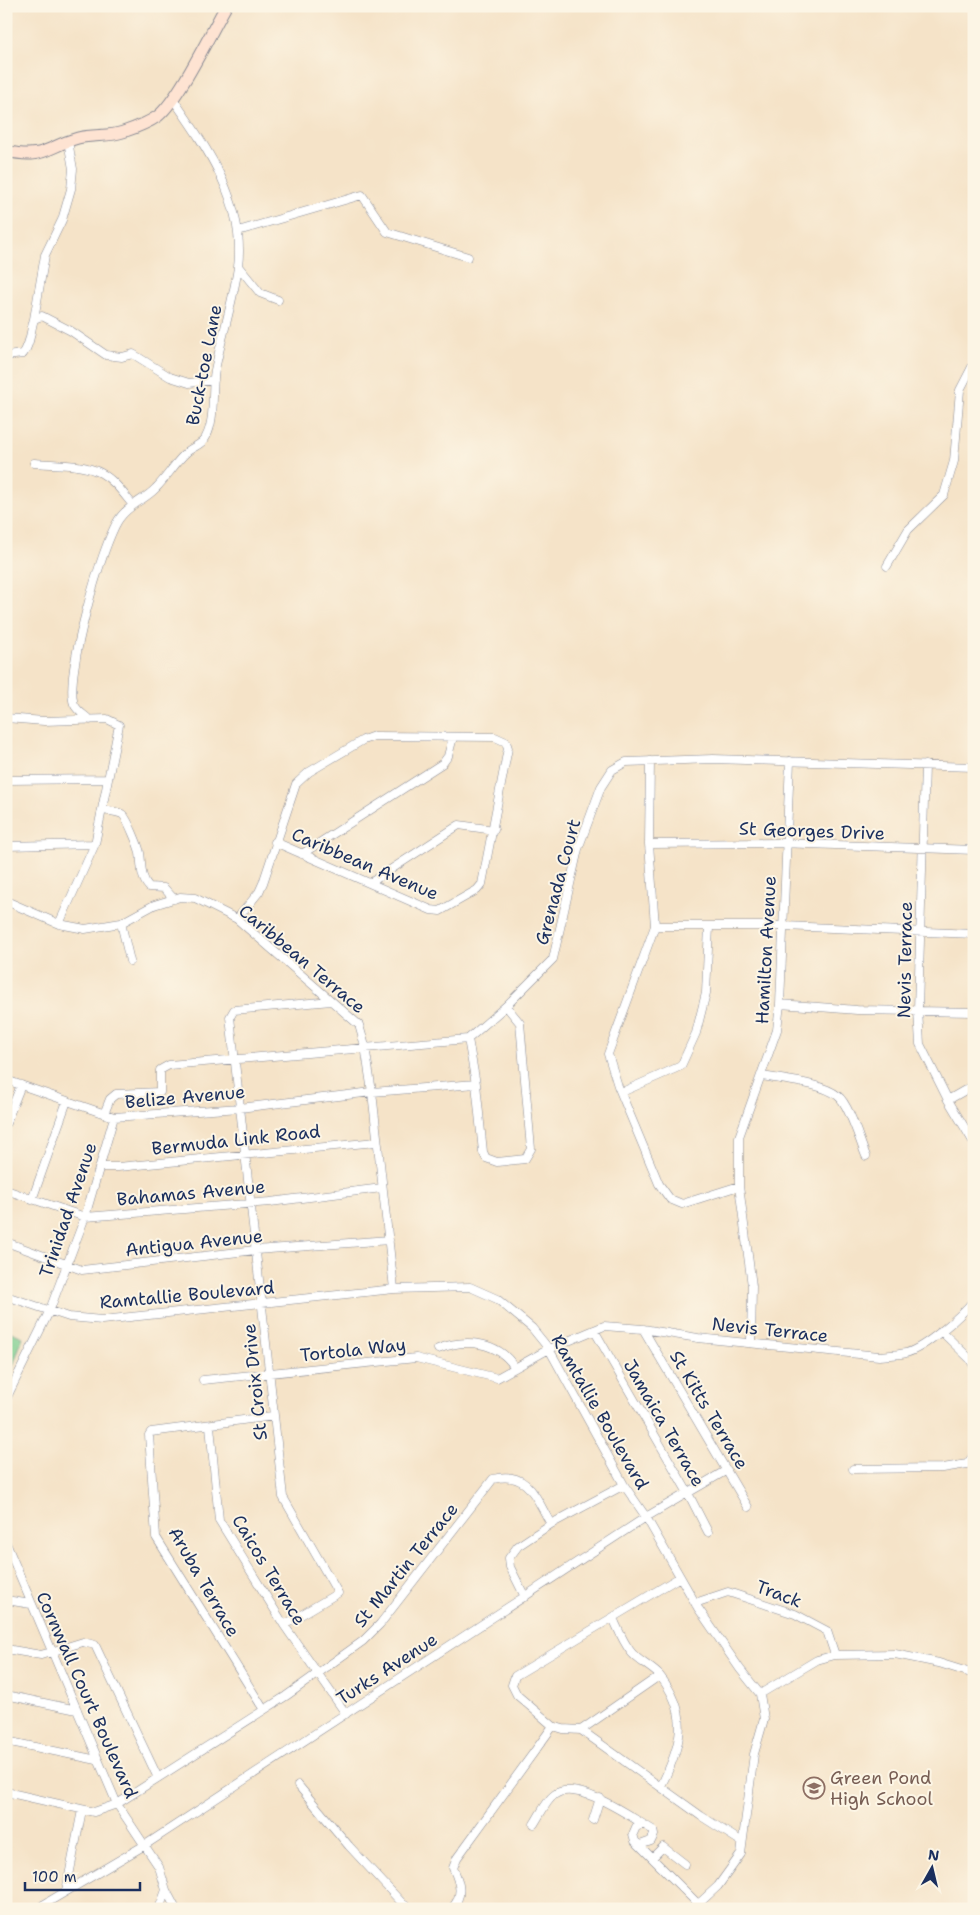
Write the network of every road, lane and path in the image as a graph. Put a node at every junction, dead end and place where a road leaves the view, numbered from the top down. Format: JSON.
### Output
{"nodes":[{"id":1,"x":226,"y":6,"type":"edge"},
{"id":2,"x":173,"y":99,"type":"junction"},
{"id":3,"x":68,"y":141,"type":"junction"},
{"id":4,"x":6,"y":151,"type":"edge"},
{"id":5,"x":238,"y":231,"type":"junction"},
{"id":6,"x":468,"y":257,"type":"dead end"},
{"id":7,"x":238,"y":266,"type":"junction"},
{"id":8,"x":278,"y":300,"type":"dead end"},
{"id":9,"x":34,"y":319,"type":"junction"},
{"id":10,"x":6,"y":356,"type":"edge"},
{"id":11,"x":974,"y":363,"type":"edge"},
{"id":12,"x":214,"y":380,"type":"junction"},
{"id":13,"x":34,"y":463,"type":"dead end"},
{"id":14,"x":132,"y":504,"type":"junction"},
{"id":15,"x":887,"y":566,"type":"dead end"},
{"id":16,"x":6,"y":718,"type":"edge"},
{"id":17,"x":90,"y":720,"type":"junction"},
{"id":18,"x":454,"y":737,"type":"junction"},
{"id":19,"x":650,"y":761,"type":"junction"},
{"id":20,"x":790,"y":761,"type":"junction"},
{"id":21,"x":925,"y":765,"type":"junction"},
{"id":22,"x":974,"y":767,"type":"edge"},
{"id":23,"x":108,"y":779,"type":"junction"},
{"id":24,"x":6,"y":780,"type":"edge"},
{"id":25,"x":102,"y":810,"type":"junction"},
{"id":26,"x":494,"y":830,"type":"junction"},
{"id":27,"x":275,"y":842,"type":"junction"},
{"id":28,"x":787,"y":843,"type":"junction"},
{"id":29,"x":95,"y":844,"type":"junction"},
{"id":30,"x":649,"y":844,"type":"junction"},
{"id":31,"x":6,"y":846,"type":"edge"},
{"id":32,"x":922,"y":848,"type":"junction"},
{"id":33,"x":974,"y":850,"type":"edge"},
{"id":34,"x":302,"y":854,"type":"junction"},
{"id":35,"x":370,"y":883,"type":"junction"},
{"id":36,"x":174,"y":899,"type":"junction"},
{"id":37,"x":6,"y":901,"type":"edge"},
{"id":38,"x":237,"y":919,"type":"junction"},
{"id":39,"x":121,"y":923,"type":"junction"},
{"id":40,"x":59,"y":924,"type":"junction"},
{"id":41,"x":655,"y":926,"type":"junction"},
{"id":42,"x":709,"y":926,"type":"junction"},
{"id":43,"x":784,"y":926,"type":"junction"},
{"id":44,"x":920,"y":930,"type":"junction"},
{"id":45,"x":974,"y":934,"type":"edge"},
{"id":46,"x":130,"y":961,"type":"dead end"},
{"id":47,"x":331,"y":1001,"type":"junction"},
{"id":48,"x":780,"y":1004,"type":"junction"},
{"id":49,"x":506,"y":1006,"type":"junction"},
{"id":50,"x":918,"y":1010,"type":"junction"},
{"id":51,"x":974,"y":1012,"type":"edge"},
{"id":52,"x":468,"y":1039,"type":"junction"},
{"id":53,"x":365,"y":1046,"type":"junction"},
{"id":54,"x":235,"y":1059,"type":"junction"},
{"id":55,"x":762,"y":1076,"type":"junction"},
{"id":56,"x":6,"y":1080,"type":"edge"},
{"id":57,"x":476,"y":1084,"type":"junction"},
{"id":58,"x":21,"y":1085,"type":"junction"},
{"id":59,"x":974,"y":1085,"type":"edge"},
{"id":60,"x":372,"y":1092,"type":"junction"},
{"id":61,"x":622,"y":1092,"type":"junction"},
{"id":62,"x":948,"y":1100,"type":"junction"},
{"id":63,"x":67,"y":1101,"type":"junction"},
{"id":64,"x":240,"y":1108,"type":"junction"},
{"id":65,"x":104,"y":1114,"type":"junction"},
{"id":66,"x":114,"y":1117,"type":"junction"},
{"id":67,"x":6,"y":1123,"type":"edge"},
{"id":68,"x":376,"y":1142,"type":"junction"},
{"id":69,"x":974,"y":1143,"type":"edge"},
{"id":70,"x":245,"y":1154,"type":"junction"},
{"id":71,"x":866,"y":1156,"type":"dead end"},
{"id":72,"x":100,"y":1167,"type":"junction"},
{"id":73,"x":739,"y":1186,"type":"junction"},
{"id":74,"x":382,"y":1188,"type":"junction"},
{"id":75,"x":6,"y":1190,"type":"edge"},
{"id":76,"x":32,"y":1200,"type":"junction"},
{"id":77,"x":251,"y":1204,"type":"junction"},
{"id":78,"x":84,"y":1217,"type":"junction"},
{"id":79,"x":389,"y":1240,"type":"junction"},
{"id":80,"x":6,"y":1242,"type":"edge"},
{"id":81,"x":256,"y":1250,"type":"junction"},
{"id":82,"x":66,"y":1265,"type":"junction"},
{"id":83,"x":394,"y":1289,"type":"junction"},
{"id":84,"x":6,"y":1296,"type":"edge"},
{"id":85,"x":974,"y":1300,"type":"edge"},
{"id":86,"x":262,"y":1303,"type":"junction"},
{"id":87,"x":49,"y":1312,"type":"junction"},
{"id":88,"x":643,"y":1329,"type":"junction"},
{"id":89,"x":594,"y":1330,"type":"junction"},
{"id":90,"x":942,"y":1331,"type":"junction"},
{"id":91,"x":751,"y":1343,"type":"junction"},
{"id":92,"x":438,"y":1349,"type":"dead end"},
{"id":93,"x":549,"y":1349,"type":"junction"},
{"id":94,"x":974,"y":1366,"type":"edge"},
{"id":95,"x":515,"y":1368,"type":"junction"},
{"id":96,"x":270,"y":1373,"type":"junction"},
{"id":97,"x":203,"y":1380,"type":"dead end"},
{"id":98,"x":6,"y":1399,"type":"edge"},
{"id":99,"x":274,"y":1416,"type":"junction"},
{"id":100,"x":210,"y":1426,"type":"junction"},
{"id":101,"x":974,"y":1455,"type":"edge"},
{"id":102,"x":852,"y":1469,"type":"dead end"},
{"id":103,"x":727,"y":1470,"type":"junction"},
{"id":104,"x":624,"y":1485,"type":"junction"},
{"id":105,"x":688,"y":1493,"type":"junction"},
{"id":106,"x":748,"y":1507,"type":"dead end"},
{"id":107,"x":646,"y":1517,"type":"junction"},
{"id":108,"x":552,"y":1524,"type":"junction"},
{"id":109,"x":708,"y":1532,"type":"dead end"},
{"id":110,"x":6,"y":1543,"type":"edge"},
{"id":111,"x":680,"y":1577,"type":"junction"},
{"id":112,"x":525,"y":1597,"type":"junction"},
{"id":113,"x":6,"y":1600,"type":"edge"},
{"id":114,"x":696,"y":1603,"type":"junction"},
{"id":115,"x":31,"y":1604,"type":"junction"},
{"id":116,"x":613,"y":1618,"type":"junction"},
{"id":117,"x":284,"y":1625,"type":"junction"},
{"id":118,"x":6,"y":1648,"type":"edge"},
{"id":119,"x":52,"y":1653,"type":"junction"},
{"id":120,"x":835,"y":1655,"type":"junction"},
{"id":121,"x":317,"y":1674,"type":"junction"},
{"id":122,"x":974,"y":1674,"type":"edge"},
{"id":123,"x":660,"y":1676,"type":"junction"},
{"id":124,"x":760,"y":1694,"type":"junction"},
{"id":125,"x":6,"y":1695,"type":"edge"},
{"id":126,"x":76,"y":1710,"type":"junction"},
{"id":127,"x":264,"y":1710,"type":"junction"},
{"id":128,"x":346,"y":1714,"type":"junction"},
{"id":129,"x":553,"y":1726,"type":"junction"},
{"id":130,"x":581,"y":1730,"type":"junction"},
{"id":131,"x":6,"y":1741,"type":"edge"},
{"id":132,"x":97,"y":1760,"type":"junction"},
{"id":133,"x":158,"y":1778,"type":"junction"},
{"id":134,"x":298,"y":1784,"type":"dead end"},
{"id":135,"x":661,"y":1786,"type":"junction"},
{"id":136,"x":6,"y":1792,"type":"edge"},
{"id":137,"x":600,"y":1798,"type":"junction"},
{"id":138,"x":119,"y":1803,"type":"junction"},
{"id":139,"x":82,"y":1810,"type":"junction"},
{"id":140,"x":593,"y":1820,"type":"dead end"},
{"id":141,"x":534,"y":1824,"type":"dead end"},
{"id":142,"x":643,"y":1824,"type":"junction"},
{"id":143,"x":742,"y":1842,"type":"junction"},
{"id":144,"x":145,"y":1845,"type":"junction"},
{"id":145,"x":640,"y":1846,"type":"junction"},
{"id":146,"x":652,"y":1858,"type":"junction"},
{"id":147,"x":685,"y":1864,"type":"dead end"},
{"id":148,"x":166,"y":1890,"type":"junction"},
{"id":149,"x":66,"y":1891,"type":"junction"},
{"id":150,"x":43,"y":1905,"type":"dead end"},
{"id":151,"x":696,"y":1906,"type":"edge"},
{"id":152,"x":159,"y":1909,"type":"edge"},
{"id":153,"x":176,"y":1909,"type":"edge"},
{"id":154,"x":411,"y":1909,"type":"edge"},
{"id":155,"x":451,"y":1909,"type":"edge"}],
"edges":[{"from":1,"to":2,"type":"street"},
{"from":2,"to":3,"type":"street"},
{"from":2,"to":5,"type":"street","name":"Buck-toe Lane"},
{"from":3,"to":4,"type":"street"},
{"from":3,"to":9,"type":"street"},
{"from":5,"to":6,"type":"street"},
{"from":5,"to":7,"type":"street","name":"Buck-toe Lane"},
{"from":7,"to":8,"type":"street"},
{"from":7,"to":12,"type":"street","name":"Buck-toe Lane"},
{"from":9,"to":10,"type":"street"},
{"from":9,"to":12,"type":"street"},
{"from":11,"to":15,"type":"street"},
{"from":12,"to":14,"type":"street","name":"Buck-toe Lane"},
{"from":13,"to":14,"type":"street"},
{"from":14,"to":17,"type":"street","name":"Buck-toe Lane"},
{"from":16,"to":17,"type":"street"},
{"from":17,"to":23,"type":"street"},
{"from":18,"to":26,"type":"street","name":"Caribbean Avenue"},
{"from":18,"to":27,"type":"street","name":"Caribbean Avenue"},
{"from":18,"to":34,"type":"street"},
{"from":19,"to":20,"type":"street","name":"Grenada Court"},
{"from":19,"to":30,"type":"street"},
{"from":19,"to":49,"type":"street","name":"Grenada Court"},
{"from":20,"to":21,"type":"street","name":"Grenada Court"},
{"from":20,"to":28,"type":"street","name":"Hamilton Avenue"},
{"from":21,"to":22,"type":"street","name":"Grenada Court"},
{"from":21,"to":32,"type":"street","name":"Nevis Terrace"},
{"from":23,"to":24,"type":"street"},
{"from":23,"to":25,"type":"street"},
{"from":25,"to":29,"type":"street"},
{"from":25,"to":36,"type":"street"},
{"from":26,"to":35,"type":"street"},
{"from":26,"to":35,"type":"street","name":"Caribbean Avenue"},
{"from":27,"to":34,"type":"street","name":"Caribbean Avenue"},
{"from":27,"to":38,"type":"street","name":"Caribbean Avenue"},
{"from":28,"to":30,"type":"street","name":"St Georges Drive"},
{"from":28,"to":32,"type":"street","name":"St Georges Drive"},
{"from":28,"to":43,"type":"street","name":"Hamilton Avenue"},
{"from":29,"to":31,"type":"street"},
{"from":29,"to":40,"type":"street"},
{"from":30,"to":41,"type":"street"},
{"from":32,"to":33,"type":"street","name":"St Georges Drive"},
{"from":32,"to":44,"type":"street","name":"Nevis Terrace"},
{"from":34,"to":35,"type":"street","name":"Caribbean Avenue"},
{"from":36,"to":38,"type":"street","name":"Caribbean Terrace"},
{"from":36,"to":39,"type":"street","name":"Caribbean Terrace"},
{"from":37,"to":40,"type":"street","name":"Caribbean Terrace"},
{"from":38,"to":47,"type":"street","name":"Caribbean Terrace"},
{"from":39,"to":40,"type":"street","name":"Caribbean Terrace"},
{"from":39,"to":46,"type":"street"},
{"from":41,"to":42,"type":"street"},
{"from":41,"to":61,"type":"street"},
{"from":42,"to":43,"type":"street"},
{"from":42,"to":61,"type":"street"},
{"from":43,"to":44,"type":"street"},
{"from":43,"to":48,"type":"street","name":"Hamilton Avenue"},
{"from":44,"to":45,"type":"street"},
{"from":44,"to":50,"type":"street","name":"Nevis Terrace"},
{"from":47,"to":53,"type":"street","name":"Caribbean Terrace"},
{"from":47,"to":54,"type":"street","name":"St Croix Drive"},
{"from":48,"to":50,"type":"street"},
{"from":48,"to":55,"type":"street","name":"Hamilton Avenue"},
{"from":49,"to":52,"type":"street","name":"Grenada Court"},
{"from":49,"to":57,"type":"street"},
{"from":50,"to":51,"type":"street"},
{"from":50,"to":62,"type":"street","name":"Nevis Terrace"},
{"from":52,"to":53,"type":"street"},
{"from":52,"to":57,"type":"street"},
{"from":53,"to":54,"type":"street"},
{"from":53,"to":60,"type":"street","name":"Caribbean Terrace"},
{"from":54,"to":64,"type":"street","name":"St Croix Drive"},
{"from":54,"to":65,"type":"street"},
{"from":55,"to":71,"type":"street"},
{"from":55,"to":73,"type":"street","name":"Hamilton Avenue"},
{"from":56,"to":58,"type":"street","name":"Belize Avenue"},
{"from":57,"to":60,"type":"street","name":"Belize Avenue"},
{"from":58,"to":63,"type":"street","name":"Belize Avenue"},
{"from":58,"to":67,"type":"street"},
{"from":59,"to":62,"type":"street"},
{"from":60,"to":64,"type":"street","name":"Belize Avenue"},
{"from":60,"to":68,"type":"street","name":"Caribbean Terrace"},
{"from":61,"to":73,"type":"street"},
{"from":62,"to":69,"type":"street","name":"Nevis Terrace"},
{"from":63,"to":65,"type":"street","name":"Belize Avenue"},
{"from":63,"to":76,"type":"street"},
{"from":64,"to":66,"type":"street","name":"Belize Avenue"},
{"from":64,"to":70,"type":"street","name":"St Croix Drive"},
{"from":65,"to":66,"type":"street","name":"Belize Avenue"},
{"from":66,"to":72,"type":"street","name":"Trinidad Avenue"},
{"from":68,"to":70,"type":"street","name":"Bermuda Link Road"},
{"from":68,"to":74,"type":"street","name":"Caribbean Terrace"},
{"from":70,"to":72,"type":"street","name":"Bermuda Link Road"},
{"from":70,"to":77,"type":"street","name":"St Croix Drive"},
{"from":72,"to":78,"type":"street","name":"Trinidad Avenue"},
{"from":73,"to":91,"type":"street","name":"Hamilton Avenue"},
{"from":74,"to":77,"type":"street","name":"Bahamas Avenue"},
{"from":74,"to":79,"type":"street","name":"Caribbean Terrace"},
{"from":75,"to":76,"type":"street","name":"Bahamas Avenue"},
{"from":76,"to":78,"type":"street","name":"Bahamas Avenue"},
{"from":77,"to":78,"type":"street","name":"Bahamas Avenue"},
{"from":77,"to":81,"type":"street","name":"St Croix Drive"},
{"from":78,"to":82,"type":"street","name":"Trinidad Avenue"},
{"from":79,"to":81,"type":"street","name":"Antigua Avenue"},
{"from":79,"to":83,"type":"street","name":"Caribbean Terrace"},
{"from":80,"to":82,"type":"street","name":"Antigua Avenue"},
{"from":81,"to":82,"type":"street","name":"Antigua Avenue"},
{"from":81,"to":86,"type":"street","name":"St Croix Drive"},
{"from":82,"to":87,"type":"street","name":"Trinidad Avenue"},
{"from":83,"to":86,"type":"street","name":"Ramtallie Boulevard"},
{"from":83,"to":93,"type":"street","name":"Ramtallie Boulevard"},
{"from":84,"to":87,"type":"street","name":"Ramtallie Boulevard"},
{"from":85,"to":90,"type":"street","name":"Nevis Terrace"},
{"from":86,"to":87,"type":"street","name":"Ramtallie Boulevard"},
{"from":86,"to":96,"type":"street","name":"St Croix Drive"},
{"from":87,"to":98,"type":"street"},
{"from":88,"to":89,"type":"street","name":"Nevis Terrace"},
{"from":88,"to":91,"type":"street","name":"Nevis Terrace"},
{"from":88,"to":103,"type":"street","name":"St Kitts Terrace"},
{"from":89,"to":93,"type":"street","name":"Nevis Terrace"},
{"from":89,"to":105,"type":"street","name":"Jamaica Terrace"},
{"from":90,"to":91,"type":"street","name":"Nevis Terrace"},
{"from":90,"to":94,"type":"street"},
{"from":92,"to":95,"type":"street"},
{"from":93,"to":95,"type":"street","name":"Tortola Way"},
{"from":93,"to":104,"type":"street","name":"Ramtallie Boulevard"},
{"from":95,"to":96,"type":"street","name":"Tortola Way"},
{"from":96,"to":97,"type":"street","name":"Tortola Way"},
{"from":96,"to":99,"type":"street","name":"St Croix Drive"},
{"from":99,"to":100,"type":"street","name":"Aruba Terrace"},
{"from":99,"to":117,"type":"street","name":"St Croix Drive"},
{"from":100,"to":117,"type":"street","name":"Caicos Terrace"},
{"from":100,"to":127,"type":"street","name":"Aruba Terrace"},
{"from":101,"to":102,"type":"street"},
{"from":103,"to":105,"type":"street","name":"Turks Avenue"},
{"from":103,"to":106,"type":"street","name":"St Kitts Terrace"},
{"from":104,"to":107,"type":"street","name":"Ramtallie Boulevard"},
{"from":104,"to":108,"type":"street"},
{"from":105,"to":107,"type":"street","name":"Turks Avenue"},
{"from":105,"to":109,"type":"street","name":"Jamaica Terrace"},
{"from":107,"to":111,"type":"street","name":"Ramtallie Boulevard"},
{"from":107,"to":112,"type":"street","name":"Turks Avenue"},
{"from":108,"to":112,"type":"street"},
{"from":108,"to":121,"type":"street","name":"St Martin Terrace"},
{"from":110,"to":115,"type":"street","name":"Cornwall Court Boulevard"},
{"from":111,"to":114,"type":"street","name":"Ramtallie Boulevard"},
{"from":111,"to":116,"type":"street"},
{"from":112,"to":128,"type":"street","name":"Turks Avenue"},
{"from":113,"to":115,"type":"street"},
{"from":114,"to":120,"type":"street","name":"Track"},
{"from":114,"to":124,"type":"street","name":"Ramtallie Boulevard"},
{"from":115,"to":119,"type":"street","name":"Cornwall Court Boulevard"},
{"from":116,"to":123,"type":"street"},
{"from":116,"to":129,"type":"street"},
{"from":117,"to":121,"type":"street","name":"Caicos Terrace"},
{"from":118,"to":119,"type":"street"},
{"from":119,"to":126,"type":"street","name":"Cornwall Court Boulevard"},
{"from":119,"to":133,"type":"street"},
{"from":120,"to":122,"type":"street"},
{"from":120,"to":124,"type":"street"},
{"from":121,"to":127,"type":"street","name":"St Martin Terrace"},
{"from":121,"to":128,"type":"street","name":"Caicos Terrace"},
{"from":123,"to":130,"type":"street"},
{"from":123,"to":135,"type":"street"},
{"from":124,"to":143,"type":"street"},
{"from":125,"to":126,"type":"street"},
{"from":126,"to":132,"type":"street","name":"Cornwall Court Boulevard"},
{"from":127,"to":133,"type":"street","name":"St Martin Terrace"},
{"from":128,"to":144,"type":"street","name":"Turks Avenue"},
{"from":129,"to":130,"type":"street"},
{"from":129,"to":155,"type":"street"},
{"from":130,"to":135,"type":"street"},
{"from":131,"to":132,"type":"street"},
{"from":132,"to":138,"type":"street","name":"Cornwall Court Boulevard"},
{"from":133,"to":138,"type":"street","name":"St Martin Terrace"},
{"from":134,"to":154,"type":"street"},
{"from":135,"to":143,"type":"street"},
{"from":136,"to":139,"type":"street","name":"St Martin Terrace"},
{"from":137,"to":140,"type":"street"},
{"from":137,"to":141,"type":"street"},
{"from":137,"to":142,"type":"street"},
{"from":138,"to":139,"type":"street","name":"St Martin Terrace"},
{"from":138,"to":144,"type":"street","name":"Cornwall Court Boulevard"},
{"from":139,"to":149,"type":"street"},
{"from":142,"to":145,"type":"street"},
{"from":142,"to":145,"type":"street"},
{"from":143,"to":151,"type":"street"},
{"from":144,"to":148,"type":"street","name":"Cornwall Court Boulevard"},
{"from":144,"to":149,"type":"street","name":"Turks Avenue"},
{"from":145,"to":146,"type":"street"},
{"from":146,"to":147,"type":"street"},
{"from":146,"to":151,"type":"street"},
{"from":148,"to":152,"type":"street"},
{"from":148,"to":153,"type":"street","name":"Cornwall Court Boulevard"},
{"from":149,"to":150,"type":"street","name":"Turks Avenue"}]}
